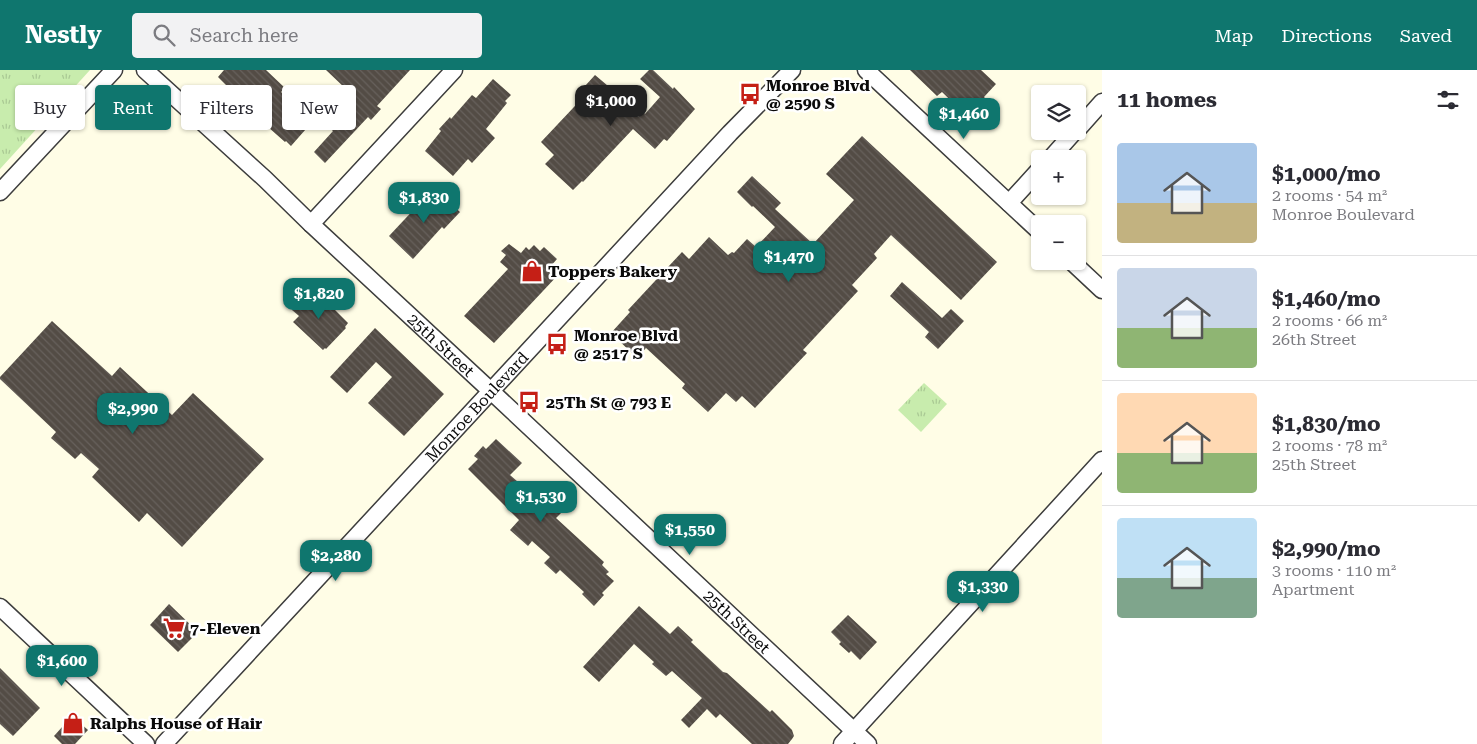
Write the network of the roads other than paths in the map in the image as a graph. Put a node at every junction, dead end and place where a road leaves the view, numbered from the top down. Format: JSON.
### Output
{"nodes":[{"id":1,"x":114,"y":70,"type":"edge"},
{"id":2,"x":145,"y":70,"type":"edge"},
{"id":3,"x":454,"y":70,"type":"edge"},
{"id":4,"x":792,"y":70,"type":"edge"},
{"id":5,"x":866,"y":70,"type":"edge"},
{"id":6,"x":1102,"y":102,"type":"edge"},
{"id":7,"x":1086,"y":119,"type":"edge"},
{"id":8,"x":1067,"y":140,"type":"edge"},
{"id":9,"x":1058,"y":150,"type":"edge"},
{"id":10,"x":1031,"y":179,"type":"edge"},
{"id":11,"x":0,"y":192,"type":"edge"},
{"id":12,"x":1008,"y":203,"type":"junction"},
{"id":13,"x":311,"y":224,"type":"junction"},
{"id":14,"x":1031,"y":224,"type":"edge"},
{"id":15,"x":1081,"y":270,"type":"edge"},
{"id":16,"x":1102,"y":290,"type":"edge"},
{"id":17,"x":492,"y":392,"type":"junction"},
{"id":18,"x":1102,"y":460,"type":"edge"},
{"id":19,"x":0,"y":607,"type":"edge"},
{"id":20,"x":854,"y":731,"type":"junction"},
{"id":21,"x":146,"y":744,"type":"edge"},
{"id":22,"x":164,"y":744,"type":"edge"},
{"id":23,"x":842,"y":744,"type":"edge"},
{"id":24,"x":868,"y":744,"type":"edge"}],
"edges":[{"from":1,"to":11,"type":"street"},
{"from":2,"to":13,"type":"street","name":"25th Street"},
{"from":3,"to":13,"type":"street"},
{"from":4,"to":17,"type":"street","name":"Monroe Boulevard"},
{"from":5,"to":12,"type":"street"},
{"from":6,"to":7,"type":"street"},
{"from":8,"to":9,"type":"street"},
{"from":10,"to":12,"type":"street"},
{"from":12,"to":14,"type":"street"},
{"from":13,"to":17,"type":"street","name":"25th Street"},
{"from":15,"to":16,"type":"street"},
{"from":17,"to":20,"type":"street","name":"25th Street"},
{"from":17,"to":22,"type":"street","name":"Monroe Boulevard"},
{"from":18,"to":20,"type":"street"},
{"from":19,"to":21,"type":"street"},
{"from":20,"to":23,"type":"street"},
{"from":20,"to":24,"type":"street","name":"25th Street"}]}
